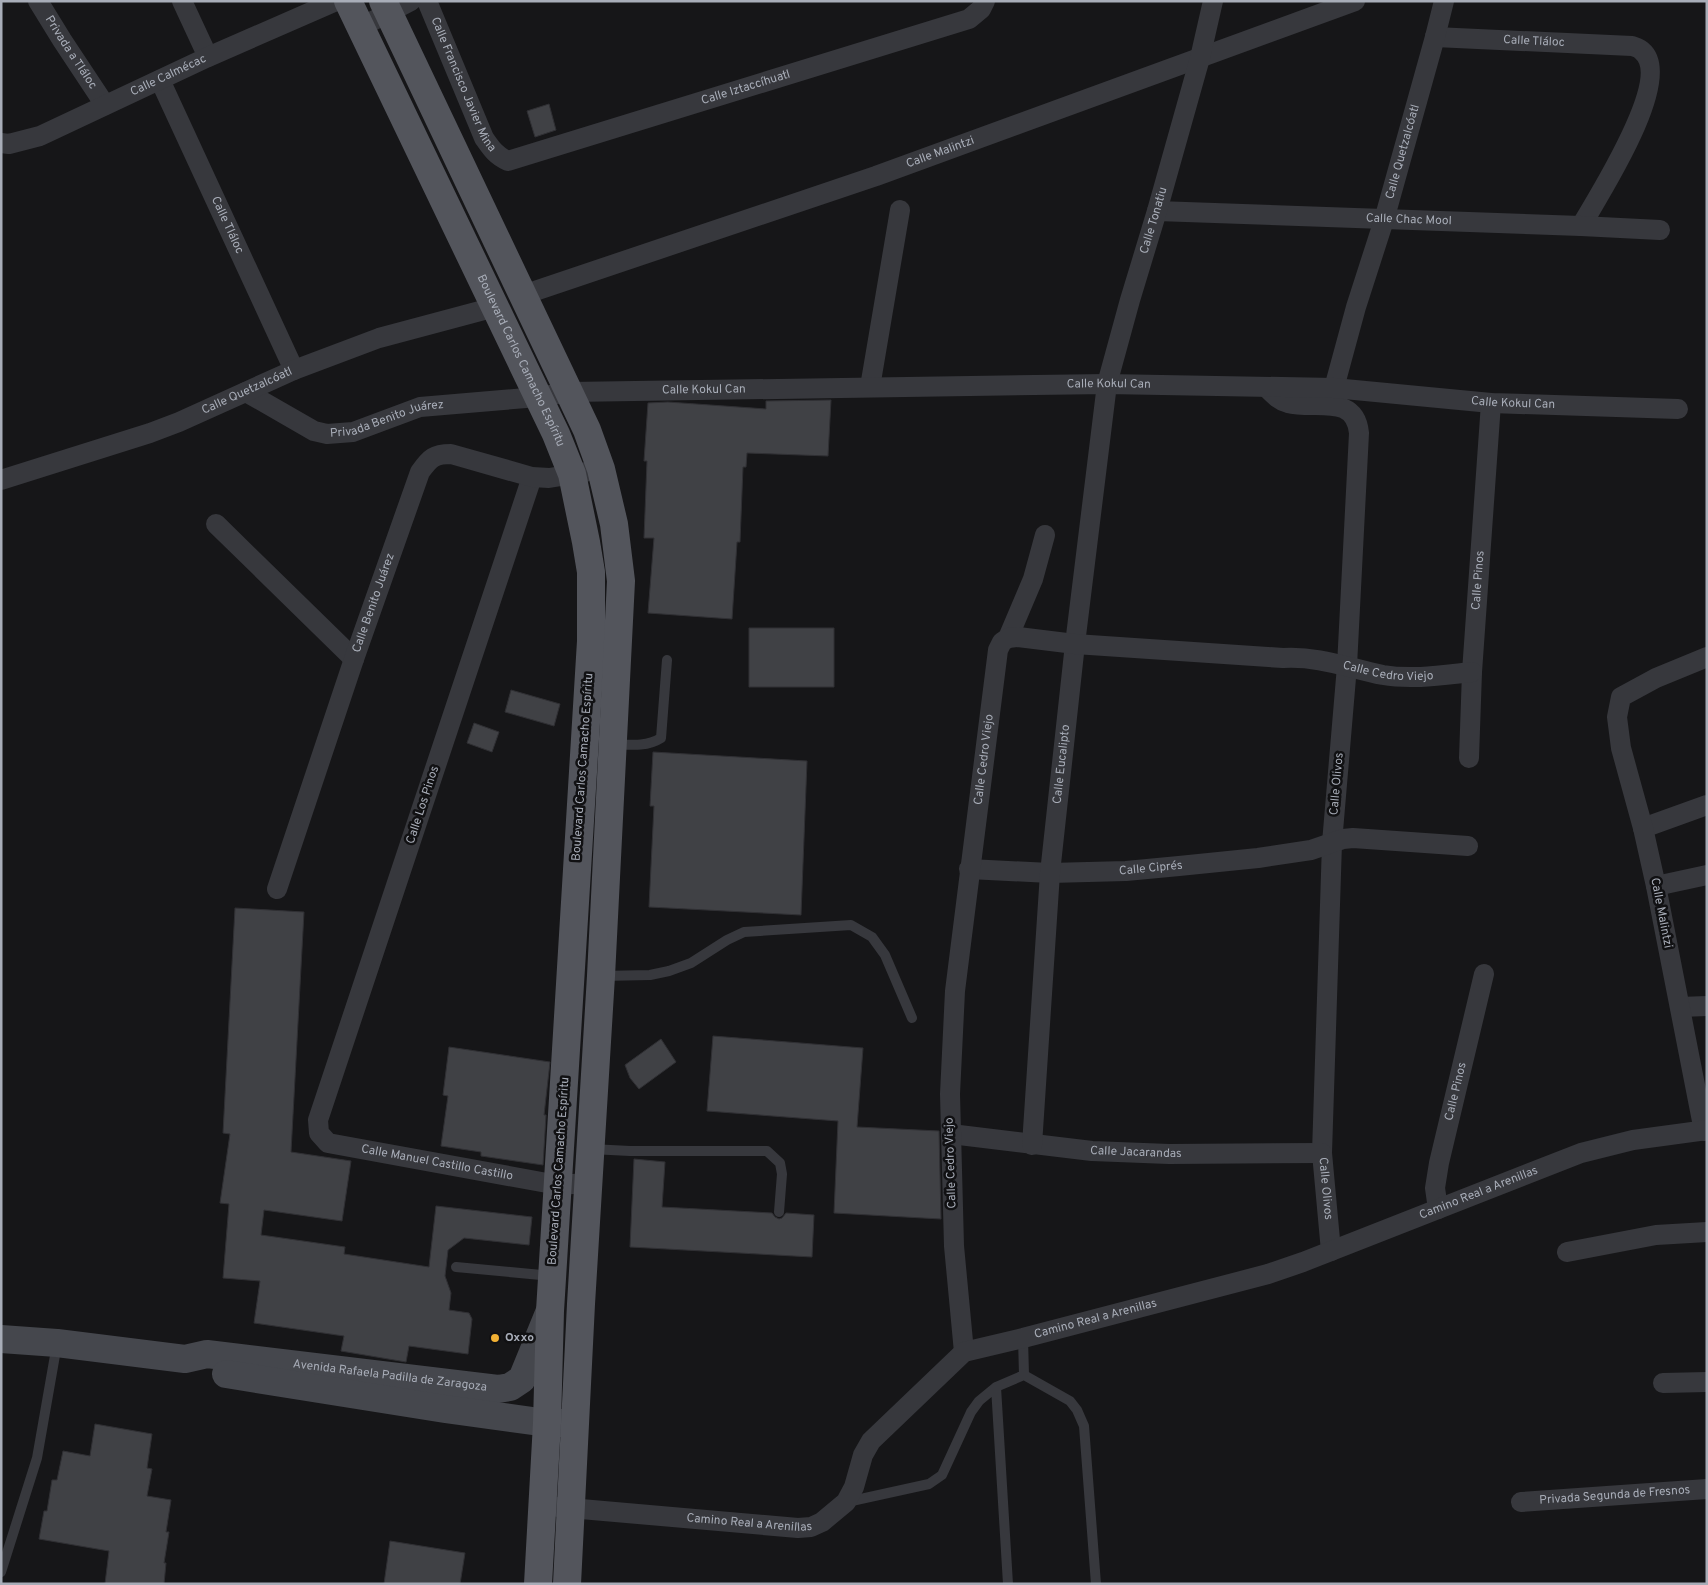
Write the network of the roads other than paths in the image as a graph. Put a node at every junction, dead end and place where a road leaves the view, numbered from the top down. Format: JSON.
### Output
{"nodes":[{"id":1,"x":38,"y":1,"type":"edge"},
{"id":2,"x":182,"y":1,"type":"edge"},
{"id":3,"x":336,"y":1,"type":"edge"},
{"id":4,"x":348,"y":1,"type":"edge"},
{"id":5,"x":427,"y":1,"type":"edge"},
{"id":6,"x":1213,"y":1,"type":"edge"},
{"id":7,"x":1355,"y":1,"type":"edge"},
{"id":8,"x":1444,"y":1,"type":"edge"},
{"id":9,"x":394,"y":5,"type":"edge"},
{"id":10,"x":983,"y":5,"type":"edge"},
{"id":11,"x":361,"y":27,"type":"junction"},
{"id":12,"x":1436,"y":37,"type":"junction"},
{"id":13,"x":208,"y":57,"type":"junction"},
{"id":14,"x":1200,"y":58,"type":"junction"},
{"id":15,"x":160,"y":80,"type":"junction"},
{"id":16,"x":105,"y":104,"type":"junction"},
{"id":17,"x":1,"y":143,"type":"edge"},
{"id":18,"x":508,"y":161,"type":"joint"},
{"id":19,"x":900,"y":210,"type":"dead end"},
{"id":20,"x":1158,"y":211,"type":"junction"},
{"id":21,"x":1384,"y":220,"type":"junction"},
{"id":22,"x":1581,"y":226,"type":"junction"},
{"id":23,"x":1660,"y":230,"type":"dead end"},
{"id":24,"x":523,"y":295,"type":"junction"},
{"id":25,"x":495,"y":307,"type":"junction"},
{"id":26,"x":294,"y":370,"type":"junction"},
{"id":27,"x":1107,"y":384,"type":"junction"},
{"id":28,"x":1266,"y":387,"type":"junction"},
{"id":29,"x":870,"y":388,"type":"junction"},
{"id":30,"x":1334,"y":388,"type":"junction"},
{"id":31,"x":246,"y":392,"type":"junction"},
{"id":32,"x":570,"y":392,"type":"junction"},
{"id":33,"x":538,"y":397,"type":"junction"},
{"id":34,"x":1491,"y":403,"type":"junction"},
{"id":35,"x":1678,"y":409,"type":"dead end"},
{"id":36,"x":601,"y":469,"type":"junction"},
{"id":37,"x":572,"y":474,"type":"junction"},
{"id":38,"x":532,"y":477,"type":"junction"},
{"id":39,"x":1,"y":480,"type":"edge"},
{"id":40,"x":216,"y":524,"type":"dead end"},
{"id":41,"x":1045,"y":535,"type":"dead end"},
{"id":42,"x":1008,"y":638,"type":"junction"},
{"id":43,"x":1074,"y":644,"type":"junction"},
{"id":44,"x":1707,"y":657,"type":"edge"},
{"id":45,"x":354,"y":659,"type":"junction"},
{"id":46,"x":667,"y":660,"type":"dead end"},
{"id":47,"x":1347,"y":666,"type":"junction"},
{"id":48,"x":1472,"y":672,"type":"junction"},
{"id":49,"x":614,"y":744,"type":"junction"},
{"id":50,"x":1469,"y":758,"type":"dead end"},
{"id":51,"x":1707,"y":805,"type":"edge"},
{"id":52,"x":1643,"y":828,"type":"junction"},
{"id":53,"x":1332,"y":843,"type":"junction"},
{"id":54,"x":1468,"y":846,"type":"dead end"},
{"id":55,"x":969,"y":869,"type":"junction"},
{"id":56,"x":1050,"y":873,"type":"junction"},
{"id":57,"x":1707,"y":875,"type":"edge"},
{"id":58,"x":1656,"y":886,"type":"junction"},
{"id":59,"x":277,"y":889,"type":"dead end"},
{"id":60,"x":1484,"y":974,"type":"dead end"},
{"id":61,"x":601,"y":976,"type":"junction"},
{"id":62,"x":1707,"y":1006,"type":"edge"},
{"id":63,"x":1680,"y":1007,"type":"junction"},
{"id":64,"x":912,"y":1018,"type":"dead end"},
{"id":65,"x":1705,"y":1130,"type":"edge"},
{"id":66,"x":319,"y":1133,"type":"joint"},
{"id":67,"x":951,"y":1134,"type":"junction"},
{"id":68,"x":1032,"y":1145,"type":"junction"},
{"id":69,"x":590,"y":1148,"type":"junction"},
{"id":70,"x":1322,"y":1153,"type":"junction"},
{"id":71,"x":588,"y":1183,"type":"junction"},
{"id":72,"x":558,"y":1185,"type":"junction"},
{"id":73,"x":1438,"y":1209,"type":"junction"},
{"id":74,"x":779,"y":1212,"type":"dead end"},
{"id":75,"x":1707,"y":1232,"type":"edge"},
{"id":76,"x":1331,"y":1251,"type":"junction"},
{"id":77,"x":1567,"y":1252,"type":"dead end"},
{"id":78,"x":456,"y":1267,"type":"dead end"},
{"id":79,"x":552,"y":1276,"type":"junction"},
{"id":80,"x":550,"y":1312,"type":"junction"},
{"id":81,"x":1023,"y":1338,"type":"junction"},
{"id":82,"x":1,"y":1340,"type":"edge"},
{"id":83,"x":57,"y":1343,"type":"junction"},
{"id":84,"x":964,"y":1352,"type":"junction"},
{"id":85,"x":185,"y":1359,"type":"junction"},
{"id":86,"x":1024,"y":1375,"type":"junction"},
{"id":87,"x":1707,"y":1382,"type":"edge"},
{"id":88,"x":1662,"y":1383,"type":"dead end"},
{"id":89,"x":510,"y":1387,"type":"junction"},
{"id":90,"x":996,"y":1388,"type":"junction"},
{"id":91,"x":507,"y":1418,"type":"junction"},
{"id":92,"x":547,"y":1423,"type":"junction"},
{"id":93,"x":576,"y":1423,"type":"junction"},
{"id":94,"x":1707,"y":1489,"type":"edge"},
{"id":95,"x":846,"y":1502,"type":"junction"},
{"id":96,"x":1521,"y":1502,"type":"dead end"},
{"id":97,"x":543,"y":1506,"type":"junction"},
{"id":98,"x":571,"y":1508,"type":"junction"},
{"id":99,"x":1,"y":1572,"type":"edge"},
{"id":100,"x":538,"y":1584,"type":"edge"},
{"id":101,"x":567,"y":1584,"type":"edge"},
{"id":102,"x":1008,"y":1584,"type":"edge"},
{"id":103,"x":1096,"y":1584,"type":"edge"}],
"edges":[{"from":1,"to":16,"type":"street","name":"Privada a Tláloc"},
{"from":2,"to":13,"type":"street"},
{"from":3,"to":13,"type":"street","name":"Calle Calmécac"},
{"from":4,"to":11,"type":"main road","name":"Boulevard Carlos Camacho Espíritu"},
{"from":5,"to":18,"type":"street","name":"Calle Francisco Javier Mina"},
{"from":6,"to":14,"type":"street","name":"Calle Tonatiu"},
{"from":7,"to":14,"type":"street","name":"Calle Malintzi"},
{"from":8,"to":12,"type":"street","name":"Calle Quetzalcóatl"},
{"from":9,"to":11,"type":"street"},
{"from":9,"to":24,"type":"main road"},
{"from":10,"to":18,"type":"street","name":"Calle Iztaccíhuatl"},
{"from":11,"to":25,"type":"main road","name":"Boulevard Carlos Camacho Espíritu"},
{"from":12,"to":21,"type":"street","name":"Calle Quetzalcóatl"},
{"from":12,"to":22,"type":"street","name":"Calle Tláloc"},
{"from":13,"to":15,"type":"street","name":"Calle Calmécac"},
{"from":14,"to":20,"type":"street","name":"Calle Tonatiu"},
{"from":14,"to":24,"type":"street","name":"Calle Malintzi"},
{"from":15,"to":16,"type":"street","name":"Calle Calmécac"},
{"from":15,"to":26,"type":"street","name":"Calle Tláloc"},
{"from":16,"to":17,"type":"street","name":"Calle Calmécac"},
{"from":19,"to":29,"type":"street"},
{"from":20,"to":21,"type":"street","name":"Calle Chac Mool"},
{"from":20,"to":27,"type":"street","name":"Calle Tonatiu"},
{"from":21,"to":22,"type":"street","name":"Calle Chac Mool"},
{"from":21,"to":30,"type":"street","name":"Calle Quetzalcóatl"},
{"from":22,"to":23,"type":"street","name":"Calle Chac Mool"},
{"from":24,"to":32,"type":"main road"},
{"from":25,"to":26,"type":"street","name":"Calle Quetzalcóatl"},
{"from":25,"to":33,"type":"main road","name":"Boulevard Carlos Camacho Espíritu"},
{"from":26,"to":31,"type":"street","name":"Calle Quetzalcóatl"},
{"from":27,"to":28,"type":"street","name":"Calle Kokul Can"},
{"from":27,"to":29,"type":"street","name":"Calle Kokul Can"},
{"from":27,"to":43,"type":"street","name":"Calle Eucalipto"},
{"from":28,"to":30,"type":"street","name":"Calle Kokul Can"},
{"from":28,"to":47,"type":"street","name":"Calle Olivos"},
{"from":29,"to":32,"type":"street","name":"Calle Kokul Can"},
{"from":30,"to":34,"type":"street","name":"Calle Kokul Can"},
{"from":31,"to":33,"type":"street","name":"Privada Benito Juárez"},
{"from":31,"to":39,"type":"street","name":"Calle Quetzalcóatl"},
{"from":32,"to":33,"type":"street","name":"Calle Kokul Can"},
{"from":32,"to":36,"type":"main road"},
{"from":33,"to":37,"type":"main road","name":"Boulevard Carlos Camacho Espíritu"},
{"from":34,"to":35,"type":"street","name":"Calle Kokul Can"},
{"from":34,"to":48,"type":"street","name":"Calle Pinos"},
{"from":36,"to":37,"type":"street","name":"Calle Benito Juárez"},
{"from":36,"to":49,"type":"main road"},
{"from":37,"to":38,"type":"street","name":"Calle Benito Juárez"},
{"from":37,"to":72,"type":"main road","name":"Boulevard Carlos Camacho Espíritu"},
{"from":38,"to":45,"type":"street","name":"Calle Benito Juárez"},
{"from":38,"to":66,"type":"street","name":"Calle Los Pinos"},
{"from":40,"to":45,"type":"street"},
{"from":41,"to":42,"type":"street"},
{"from":42,"to":43,"type":"street","name":"Calle Cedro Viejo"},
{"from":42,"to":55,"type":"street","name":"Calle Cedro Viejo"},
{"from":43,"to":47,"type":"street","name":"Calle Cedro Viejo"},
{"from":43,"to":56,"type":"street","name":"Calle Eucalipto"},
{"from":44,"to":52,"type":"street","name":"Calle Malintzi"},
{"from":45,"to":59,"type":"street","name":"Calle Benito Juárez"},
{"from":46,"to":49,"type":"lane"},
{"from":47,"to":48,"type":"street","name":"Calle Cedro Viejo"},
{"from":47,"to":53,"type":"street","name":"Calle Olivos"},
{"from":48,"to":50,"type":"street","name":"Calle Pinos"},
{"from":49,"to":61,"type":"main road"},
{"from":51,"to":52,"type":"street"},
{"from":52,"to":58,"type":"street","name":"Calle Malintzi"},
{"from":53,"to":54,"type":"street","name":"Calle Ciprés"},
{"from":53,"to":56,"type":"street","name":"Calle Ciprés"},
{"from":53,"to":70,"type":"street","name":"Calle Olivos"},
{"from":55,"to":56,"type":"street","name":"Calle Ciprés"},
{"from":55,"to":67,"type":"street","name":"Calle Cedro Viejo"},
{"from":56,"to":68,"type":"street","name":"Calle Eucalipto"},
{"from":57,"to":58,"type":"street"},
{"from":58,"to":63,"type":"street","name":"Calle Malintzi"},
{"from":60,"to":73,"type":"street","name":"Calle Pinos"},
{"from":61,"to":64,"type":"lane"},
{"from":61,"to":69,"type":"main road"},
{"from":62,"to":63,"type":"street"},
{"from":63,"to":65,"type":"street","name":"Calle Malintzi"},
{"from":65,"to":73,"type":"street","name":"Camino Real a Arenillas"},
{"from":66,"to":72,"type":"street","name":"Calle Manuel Castillo Castillo"},
{"from":67,"to":68,"type":"street","name":"Calle Jacarandas"},
{"from":67,"to":84,"type":"street","name":"Calle Cedro Viejo"},
{"from":68,"to":70,"type":"street","name":"Calle Jacarandas"},
{"from":69,"to":71,"type":"main road"},
{"from":69,"to":74,"type":"lane"},
{"from":70,"to":76,"type":"street","name":"Calle Olivos"},
{"from":71,"to":72,"type":"street","name":"Calle Manuel Castillo Castillo"},
{"from":71,"to":93,"type":"main road"},
{"from":72,"to":79,"type":"main road","name":"Boulevard Carlos Camacho Espíritu"},
{"from":73,"to":76,"type":"street","name":"Camino Real a Arenillas"},
{"from":75,"to":77,"type":"street"},
{"from":76,"to":81,"type":"street","name":"Camino Real a Arenillas"},
{"from":78,"to":79,"type":"lane"},
{"from":79,"to":80,"type":"main road","name":"Boulevard Carlos Camacho Espíritu"},
{"from":80,"to":89,"type":"main road"},
{"from":80,"to":92,"type":"main road","name":"Boulevard Carlos Camacho Espíritu"},
{"from":81,"to":84,"type":"street","name":"Camino Real a Arenillas"},
{"from":81,"to":86,"type":"lane"},
{"from":82,"to":83,"type":"main road","name":"Avenida Rafaela Padilla de Zaragoza"},
{"from":83,"to":85,"type":"main road","name":"Avenida Rafaela Padilla de Zaragoza"},
{"from":83,"to":99,"type":"lane"},
{"from":84,"to":95,"type":"street","name":"Camino Real a Arenillas"},
{"from":85,"to":89,"type":"main road","name":"Avenida Rafaela Padilla de Zaragoza"},
{"from":85,"to":91,"type":"main road","name":"Avenida Rafaela Padilla de Zaragoza"},
{"from":86,"to":90,"type":"lane"},
{"from":86,"to":103,"type":"lane"},
{"from":87,"to":88,"type":"street"},
{"from":89,"to":91,"type":"main road"},
{"from":90,"to":95,"type":"lane"},
{"from":90,"to":102,"type":"lane"},
{"from":91,"to":92,"type":"main road","name":"Avenida Rafaela Padilla de Zaragoza"},
{"from":92,"to":93,"type":"main road","name":"Avenida Rafaela Padilla de Zaragoza"},
{"from":92,"to":97,"type":"main road","name":"Boulevard Carlos Camacho Espíritu"},
{"from":93,"to":98,"type":"main road"},
{"from":94,"to":96,"type":"street","name":"Privada Segunda de Fresnos"},
{"from":95,"to":98,"type":"street","name":"Camino Real a Arenillas"},
{"from":97,"to":98,"type":"street","name":"Camino Real a Arenillas"},
{"from":97,"to":100,"type":"main road","name":"Boulevard Carlos Camacho Espíritu"},
{"from":98,"to":101,"type":"main road"}]}
